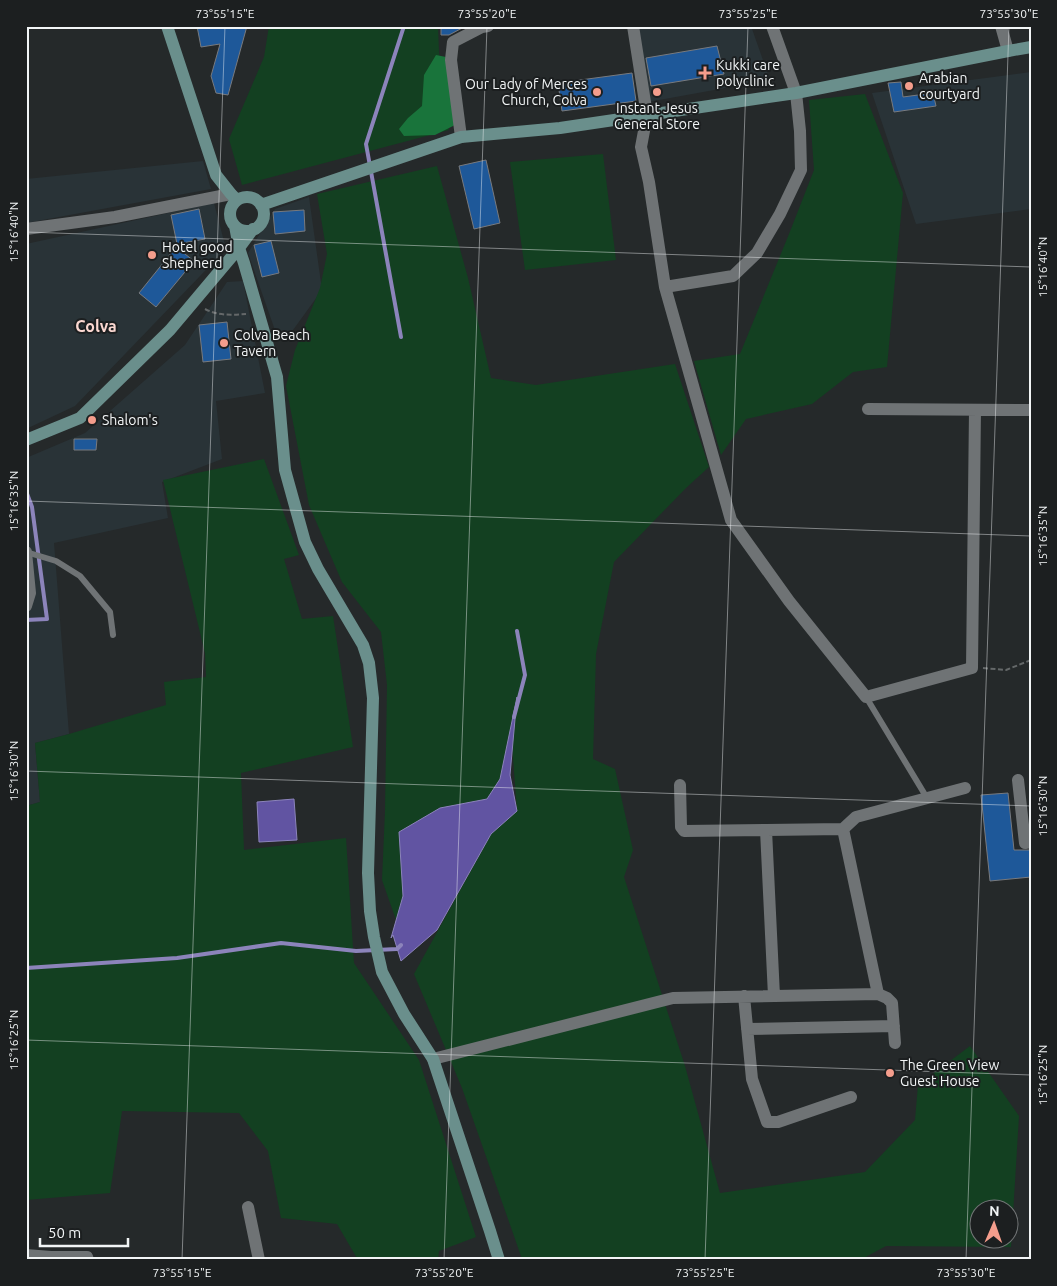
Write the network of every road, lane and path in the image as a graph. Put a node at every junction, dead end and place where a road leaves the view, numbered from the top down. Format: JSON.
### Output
{"nodes":[{"id":1,"x":167,"y":26,"type":"edge"},
{"id":2,"x":488,"y":26,"type":"edge"},
{"id":3,"x":633,"y":26,"type":"edge"},
{"id":4,"x":772,"y":26,"type":"edge"},
{"id":5,"x":1001,"y":26,"type":"edge"},
{"id":6,"x":1031,"y":47,"type":"edge"},
{"id":7,"x":1008,"y":51,"type":"junction"},
{"id":8,"x":796,"y":93,"type":"junction"},
{"id":9,"x":647,"y":115,"type":"junction"},
{"id":10,"x":461,"y":136,"type":"junction"},
{"id":11,"x":234,"y":197,"type":"junction"},
{"id":12,"x":261,"y":205,"type":"junction"},
{"id":13,"x":235,"y":226,"type":"junction"},
{"id":14,"x":26,"y":229,"type":"edge"},
{"id":15,"x":253,"y":229,"type":"junction"},
{"id":16,"x":239,"y":248,"type":"junction"},
{"id":17,"x":665,"y":287,"type":"junction"},
{"id":18,"x":193,"y":302,"type":"junction"},
{"id":19,"x":258,"y":313,"type":"junction"},
{"id":20,"x":868,"y":409,"type":"dead end"},
{"id":21,"x":975,"y":410,"type":"junction"},
{"id":22,"x":1031,"y":410,"type":"edge"},
{"id":23,"x":26,"y":440,"type":"edge"},
{"id":24,"x":26,"y":552,"type":"edge"},
{"id":25,"x":26,"y":606,"type":"edge"},
{"id":26,"x":113,"y":635,"type":"dead end"},
{"id":27,"x":1031,"y":660,"type":"edge"},
{"id":28,"x":972,"y":668,"type":"junction"},
{"id":29,"x":866,"y":697,"type":"junction"},
{"id":30,"x":1018,"y":780,"type":"dead end"},
{"id":31,"x":680,"y":785,"type":"dead end"},
{"id":32,"x":965,"y":788,"type":"dead end"},
{"id":33,"x":927,"y":798,"type":"junction"},
{"id":34,"x":843,"y":829,"type":"junction"},
{"id":35,"x":766,"y":830,"type":"junction"},
{"id":36,"x":1031,"y":842,"type":"edge"},
{"id":37,"x":878,"y":994,"type":"junction"},
{"id":38,"x":744,"y":996,"type":"junction"},
{"id":39,"x":774,"y":996,"type":"junction"},
{"id":40,"x":894,"y":1026,"type":"junction"},
{"id":41,"x":747,"y":1029,"type":"junction"},
{"id":42,"x":895,"y":1043,"type":"dead end"},
{"id":43,"x":433,"y":1059,"type":"junction"},
{"id":44,"x":851,"y":1096,"type":"dead end"},
{"id":45,"x":248,"y":1207,"type":"dead end"},
{"id":46,"x":26,"y":1255,"type":"edge"},
{"id":47,"x":88,"y":1260,"type":"edge"},
{"id":48,"x":258,"y":1260,"type":"edge"},
{"id":49,"x":499,"y":1260,"type":"edge"}],
"edges":[{"from":1,"to":11,"type":"main road"},
{"from":2,"to":10,"type":"street"},
{"from":3,"to":9,"type":"street"},
{"from":4,"to":8,"type":"street"},
{"from":5,"to":7,"type":"street"},
{"from":6,"to":7,"type":"main road"},
{"from":7,"to":8,"type":"main road"},
{"from":8,"to":9,"type":"main road"},
{"from":8,"to":17,"type":"street"},
{"from":9,"to":10,"type":"main road"},
{"from":9,"to":17,"type":"street"},
{"from":10,"to":12,"type":"main road"},
{"from":11,"to":12,"type":"main road"},
{"from":11,"to":13,"type":"main road"},
{"from":11,"to":14,"type":"street"},
{"from":12,"to":15,"type":"main road"},
{"from":13,"to":15,"type":"main road"},
{"from":13,"to":16,"type":"main road"},
{"from":15,"to":16,"type":"main road"},
{"from":16,"to":18,"type":"main road"},
{"from":16,"to":19,"type":"main road"},
{"from":17,"to":29,"type":"street"},
{"from":18,"to":19,"type":"path"},
{"from":18,"to":23,"type":"main road"},
{"from":19,"to":43,"type":"main road"},
{"from":20,"to":21,"type":"street"},
{"from":21,"to":22,"type":"street"},
{"from":21,"to":28,"type":"street"},
{"from":24,"to":25,"type":"street"},
{"from":24,"to":26,"type":"lane"},
{"from":27,"to":28,"type":"path"},
{"from":28,"to":29,"type":"street"},
{"from":29,"to":33,"type":"lane"},
{"from":30,"to":36,"type":"street"},
{"from":31,"to":35,"type":"street"},
{"from":32,"to":33,"type":"street"},
{"from":33,"to":34,"type":"street"},
{"from":34,"to":35,"type":"street"},
{"from":34,"to":37,"type":"street"},
{"from":35,"to":39,"type":"street"},
{"from":37,"to":39,"type":"street"},
{"from":37,"to":40,"type":"street"},
{"from":38,"to":39,"type":"street"},
{"from":38,"to":41,"type":"street"},
{"from":38,"to":43,"type":"street"},
{"from":40,"to":41,"type":"street"},
{"from":40,"to":42,"type":"street"},
{"from":41,"to":44,"type":"street"},
{"from":43,"to":49,"type":"main road"},
{"from":45,"to":48,"type":"street"},
{"from":46,"to":47,"type":"street"}]}
